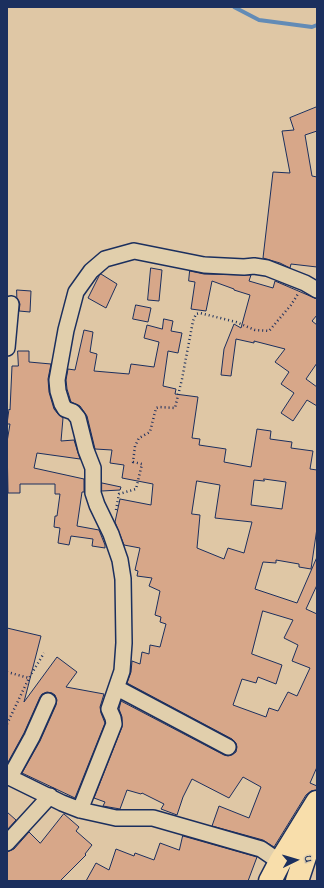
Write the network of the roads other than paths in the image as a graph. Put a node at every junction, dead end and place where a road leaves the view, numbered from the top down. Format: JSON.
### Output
{"nodes":[{"id":1,"x":311,"y":287,"type":"edge"},
{"id":2,"x":11,"y":304,"type":"dead end"},
{"id":3,"x":7,"y":348,"type":"edge"},
{"id":4,"x":117,"y":688,"type":"junction"},
{"id":5,"x":48,"y":701,"type":"dead end"},
{"id":6,"x":228,"y":747,"type":"dead end"},
{"id":7,"x":8,"y":777,"type":"edge"},
{"id":8,"x":50,"y":796,"type":"junction"},
{"id":9,"x":317,"y":802,"type":"edge"},
{"id":10,"x":80,"y":810,"type":"junction"},
{"id":11,"x":317,"y":821,"type":"edge"},
{"id":12,"x":7,"y":843,"type":"edge"},
{"id":13,"x":280,"y":862,"type":"junction"},
{"id":14,"x":270,"y":881,"type":"edge"},
{"id":15,"x":297,"y":881,"type":"edge"}],
"edges":[{"from":1,"to":4,"type":"street"},
{"from":2,"to":3,"type":"street"},
{"from":4,"to":6,"type":"street"},
{"from":4,"to":10,"type":"street"},
{"from":5,"to":7,"type":"street"},
{"from":7,"to":8,"type":"street"},
{"from":8,"to":10,"type":"street"},
{"from":8,"to":12,"type":"street"},
{"from":9,"to":13,"type":"highway"},
{"from":10,"to":13,"type":"street"},
{"from":11,"to":15,"type":"highway"},
{"from":13,"to":14,"type":"highway"}]}
